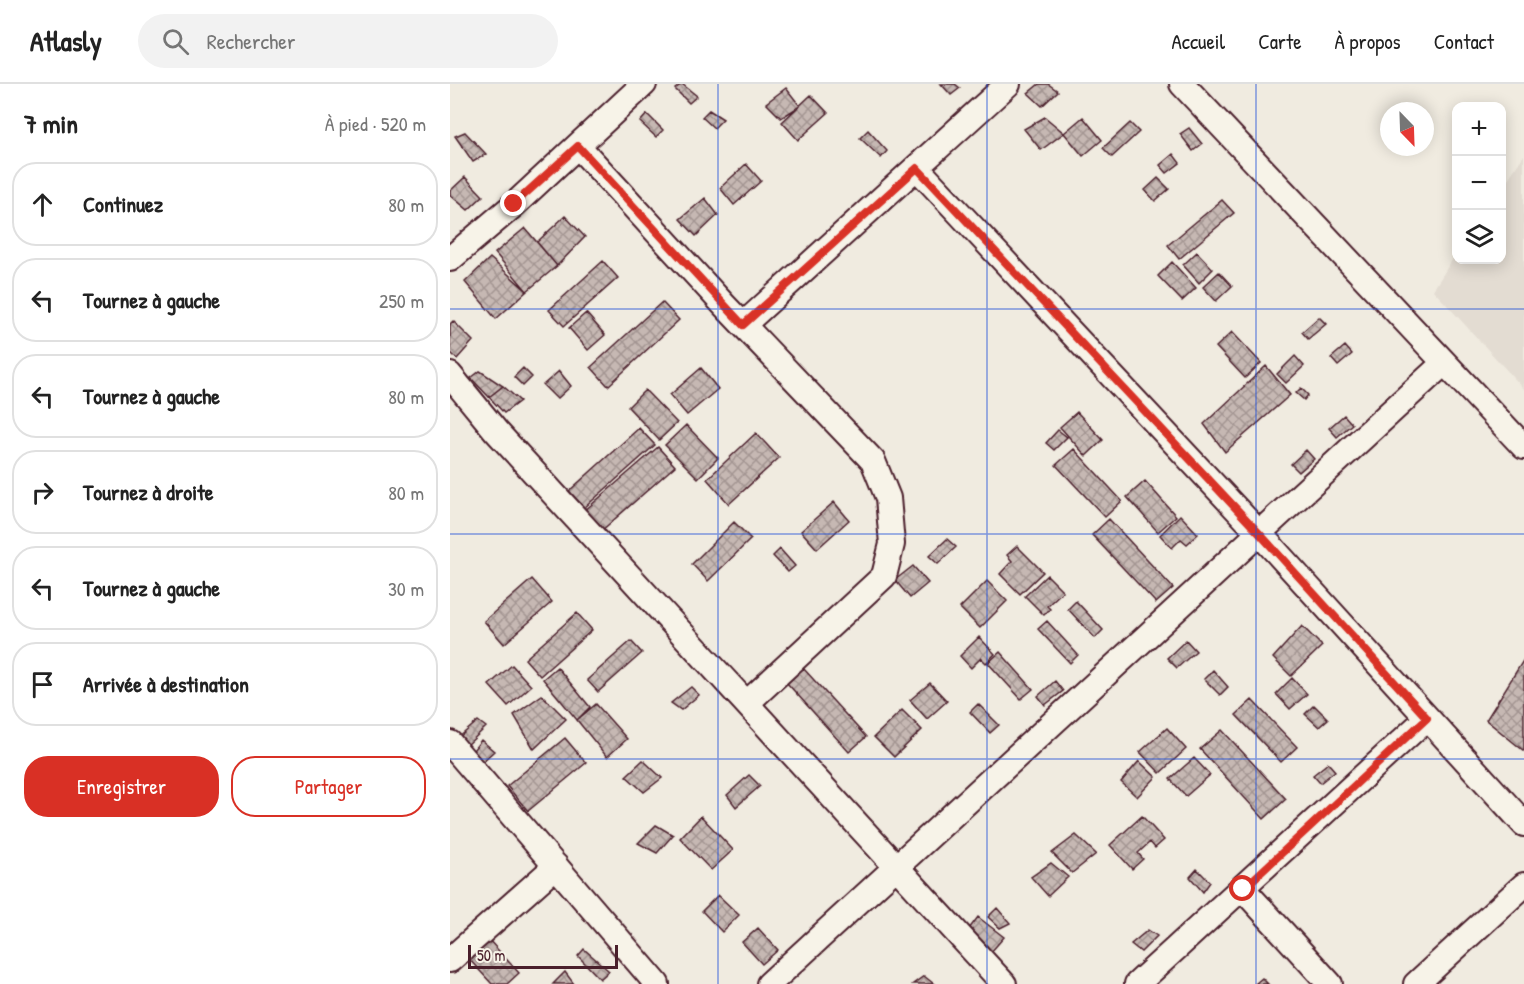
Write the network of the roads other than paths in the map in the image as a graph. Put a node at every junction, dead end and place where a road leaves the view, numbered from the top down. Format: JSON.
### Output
{"nodes":[{"id":1,"x":644,"y":84,"type":"edge"},
{"id":2,"x":1008,"y":84,"type":"edge"},
{"id":3,"x":1182,"y":84,"type":"edge"},
{"id":4,"x":578,"y":146,"type":"junction"},
{"id":5,"x":917,"y":168,"type":"junction"},
{"id":6,"x":450,"y":259,"type":"edge"},
{"id":7,"x":743,"y":325,"type":"junction"},
{"id":8,"x":1444,"y":363,"type":"junction"},
{"id":9,"x":450,"y":375,"type":"edge"},
{"id":10,"x":1524,"y":447,"type":"edge"},
{"id":11,"x":1259,"y":533,"type":"junction"},
{"id":12,"x":747,"y":703,"type":"junction"},
{"id":13,"x":1427,"y":718,"type":"junction"},
{"id":14,"x":450,"y":743,"type":"edge"},
{"id":15,"x":1524,"y":824,"type":"edge"},
{"id":16,"x":556,"y":866,"type":"junction"},
{"id":17,"x":897,"y":867,"type":"junction"},
{"id":18,"x":1524,"y":885,"type":"edge"},
{"id":19,"x":1243,"y":889,"type":"junction"},
{"id":20,"x":450,"y":960,"type":"edge"},
{"id":21,"x":657,"y":984,"type":"edge"},
{"id":22,"x":769,"y":984,"type":"edge"},
{"id":23,"x":1004,"y":984,"type":"edge"},
{"id":24,"x":1137,"y":984,"type":"edge"},
{"id":25,"x":1330,"y":984,"type":"edge"},
{"id":26,"x":1416,"y":984,"type":"edge"}],
"edges":[{"from":1,"to":4,"type":"street"},
{"from":2,"to":5,"type":"street"},
{"from":3,"to":8,"type":"street"},
{"from":4,"to":6,"type":"street"},
{"from":4,"to":7,"type":"street"},
{"from":5,"to":7,"type":"street"},
{"from":5,"to":11,"type":"street"},
{"from":7,"to":12,"type":"street"},
{"from":8,"to":10,"type":"street"},
{"from":8,"to":11,"type":"street"},
{"from":9,"to":12,"type":"street"},
{"from":11,"to":13,"type":"street"},
{"from":11,"to":17,"type":"street"},
{"from":12,"to":17,"type":"street"},
{"from":13,"to":15,"type":"street"},
{"from":13,"to":19,"type":"street"},
{"from":14,"to":16,"type":"street"},
{"from":16,"to":20,"type":"street"},
{"from":16,"to":21,"type":"street"},
{"from":17,"to":22,"type":"street"},
{"from":17,"to":23,"type":"street"},
{"from":18,"to":26,"type":"street"},
{"from":19,"to":24,"type":"street"},
{"from":19,"to":25,"type":"street"}]}
